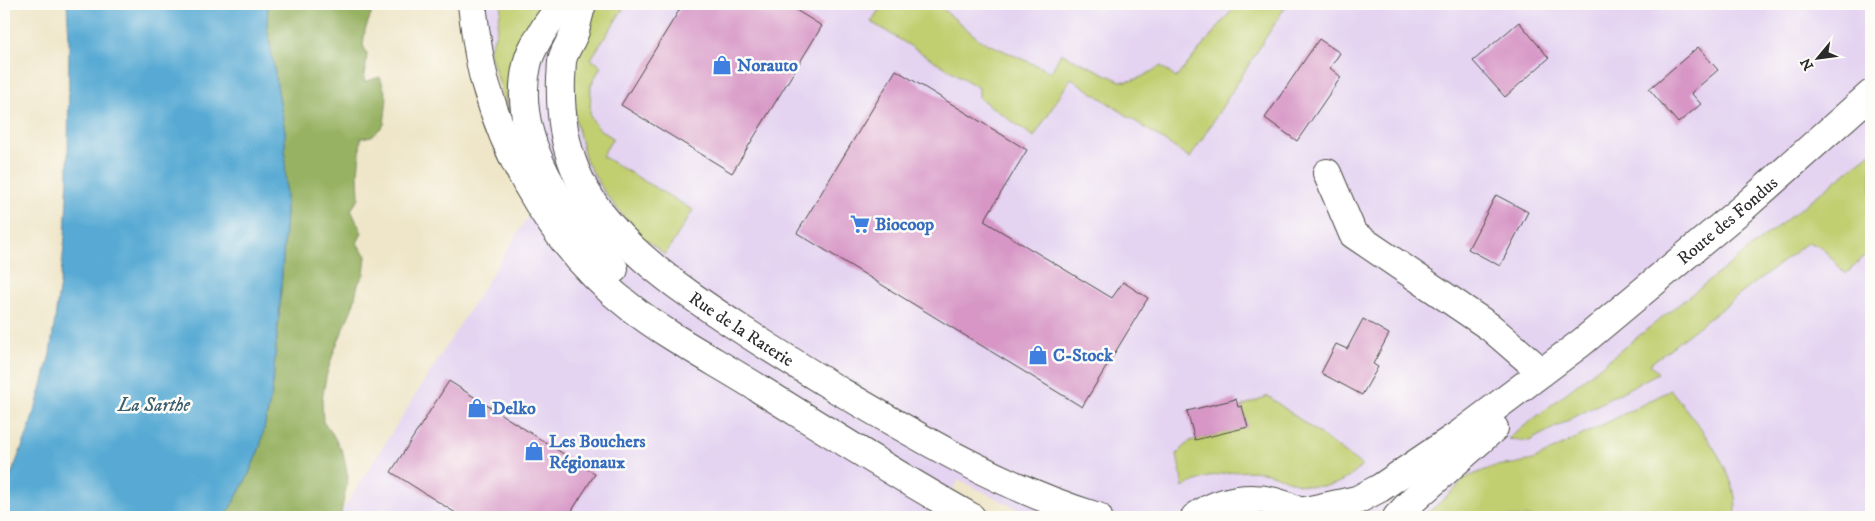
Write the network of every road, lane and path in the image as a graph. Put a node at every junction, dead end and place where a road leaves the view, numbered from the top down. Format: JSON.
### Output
{"nodes":[{"id":1,"x":472,"y":4,"type":"edge"},
{"id":2,"x":564,"y":4,"type":"edge"},
{"id":3,"x":582,"y":4,"type":"edge"},
{"id":4,"x":1871,"y":94,"type":"edge"},
{"id":5,"x":1327,"y":173,"type":"dead end"},
{"id":6,"x":655,"y":309,"type":"dead end"},
{"id":7,"x":1581,"y":343,"type":"junction"},
{"id":8,"x":1542,"y":372,"type":"junction"},
{"id":9,"x":1304,"y":515,"type":"edge"},
{"id":10,"x":971,"y":517,"type":"edge"},
{"id":11,"x":1098,"y":517,"type":"edge"},
{"id":12,"x":1195,"y":517,"type":"edge"},
{"id":13,"x":1397,"y":517,"type":"edge"}],
"edges":[{"from":1,"to":10,"type":"street"},
{"from":2,"to":6,"type":"street"},
{"from":3,"to":11,"type":"street","name":"Rue de la Raterie"},
{"from":4,"to":7,"type":"street","name":"Route des Fondus"},
{"from":5,"to":8,"type":"street"},
{"from":7,"to":8,"type":"street","name":"Route des Fondus"},
{"from":7,"to":13,"type":"street","name":"Route des Fondus"},
{"from":8,"to":9,"type":"street","name":"Route des Fondus"},
{"from":9,"to":12,"type":"street"}]}
